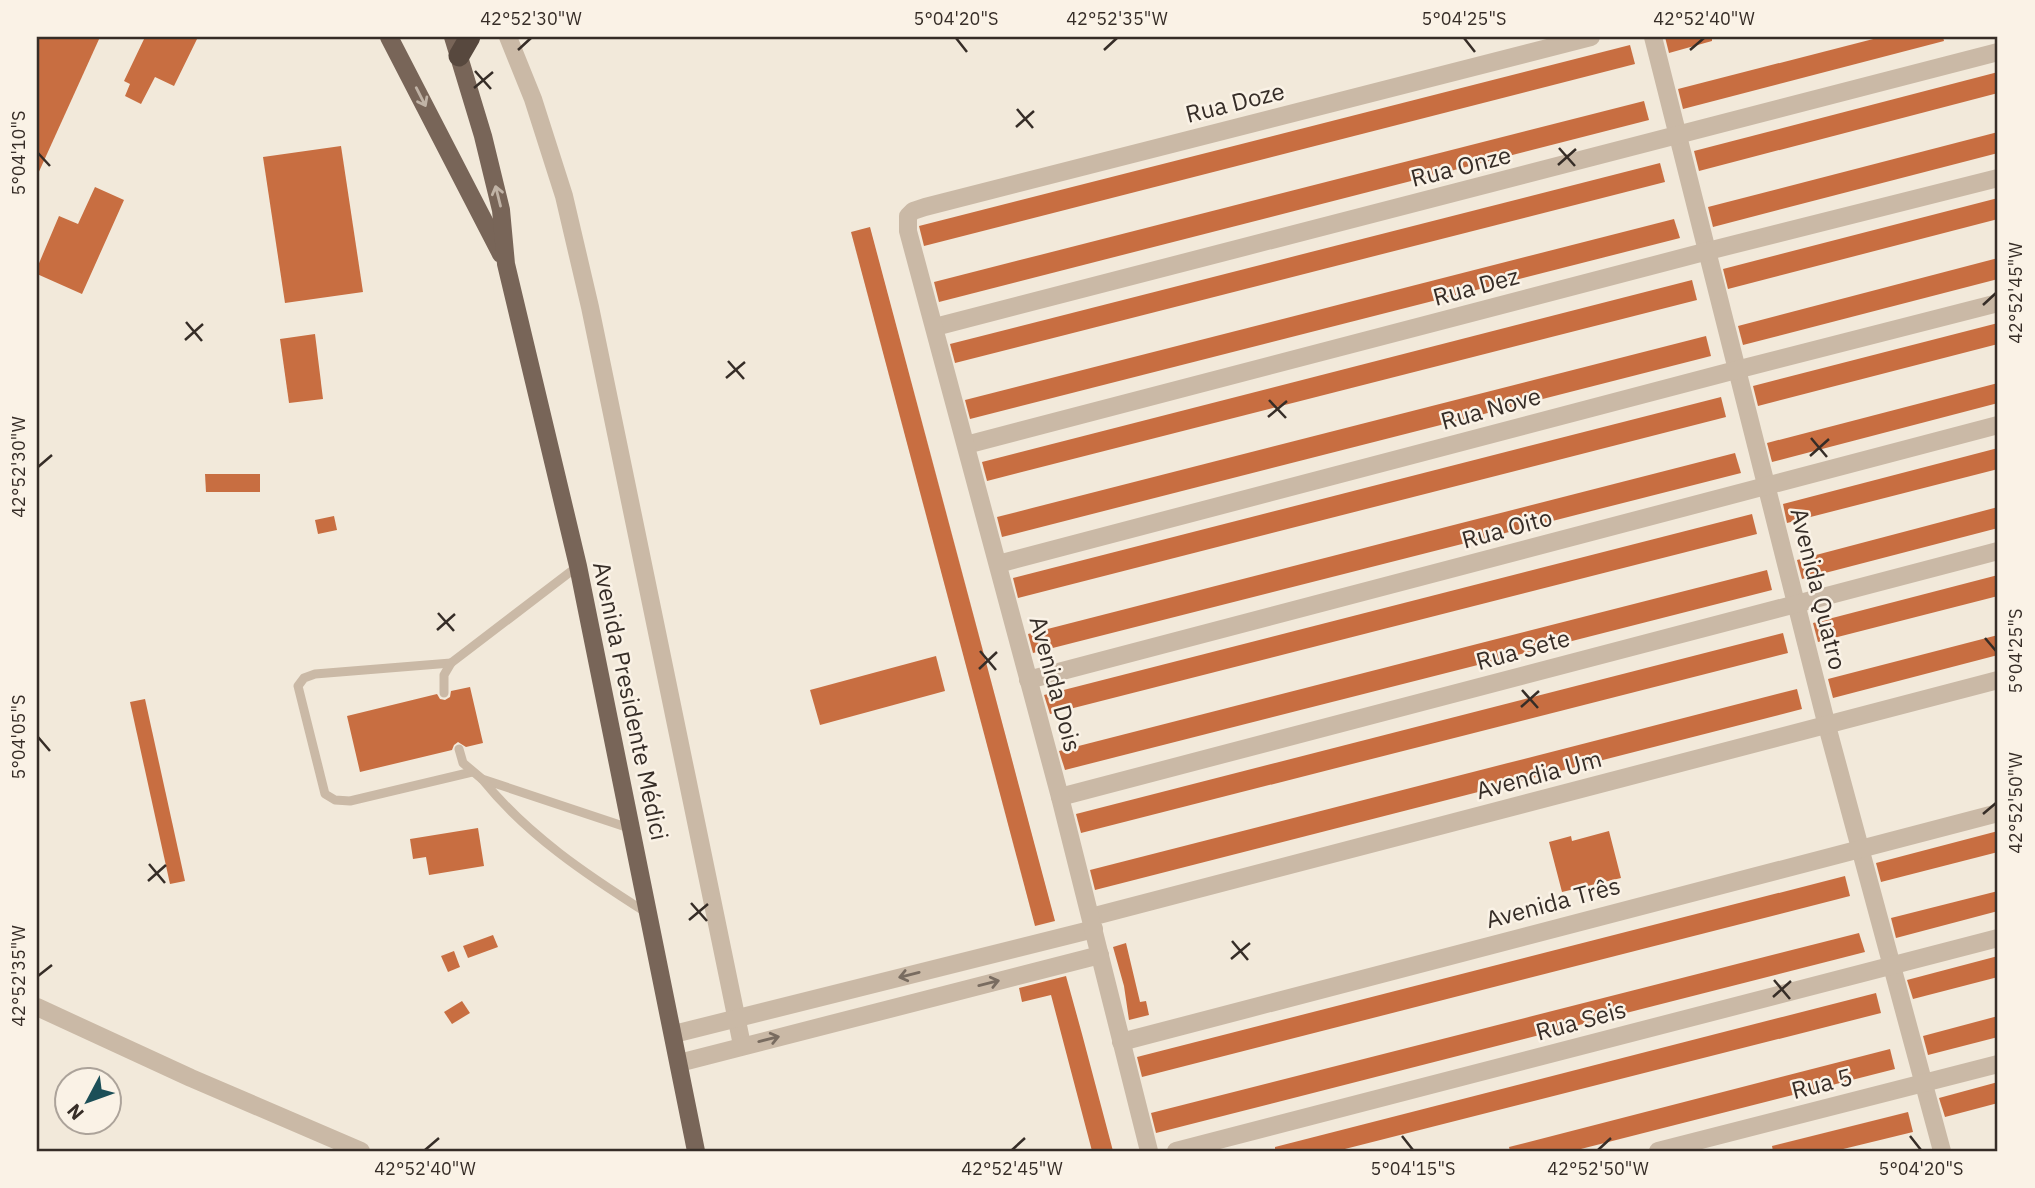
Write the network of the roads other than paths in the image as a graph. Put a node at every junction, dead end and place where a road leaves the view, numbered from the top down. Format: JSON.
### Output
{"nodes":[{"id":1,"x":389,"y":37,"type":"edge"},
{"id":2,"x":470,"y":37,"type":"edge"},
{"id":3,"x":508,"y":37,"type":"edge"},
{"id":4,"x":1591,"y":37,"type":"edge"},
{"id":5,"x":1653,"y":37,"type":"edge"},
{"id":6,"x":456,"y":46,"type":"edge"},
{"id":7,"x":1998,"y":52,"type":"edge"},
{"id":8,"x":1677,"y":136,"type":"junction"},
{"id":9,"x":1998,"y":178,"type":"edge"},
{"id":10,"x":908,"y":231,"type":"joint"},
{"id":11,"x":1708,"y":251,"type":"junction"},
{"id":12,"x":506,"y":264,"type":"junction"},
{"id":13,"x":1998,"y":303,"type":"edge"},
{"id":14,"x":935,"y":327,"type":"junction"},
{"id":15,"x":1736,"y":370,"type":"junction"},
{"id":16,"x":1998,"y":425,"type":"edge"},
{"id":17,"x":966,"y":445,"type":"junction"},
{"id":18,"x":1766,"y":486,"type":"junction"},
{"id":19,"x":1998,"y":551,"type":"edge"},
{"id":20,"x":998,"y":564,"type":"junction"},
{"id":21,"x":578,"y":566,"type":"junction"},
{"id":22,"x":1796,"y":603,"type":"junction"},
{"id":23,"x":451,"y":663,"type":"junction"},
{"id":24,"x":1028,"y":680,"type":"junction"},
{"id":25,"x":1998,"y":680,"type":"edge"},
{"id":26,"x":444,"y":693,"type":"dead end"},
{"id":27,"x":1827,"y":726,"type":"junction"},
{"id":28,"x":459,"y":749,"type":"dead end"},
{"id":29,"x":472,"y":772,"type":"junction"},
{"id":30,"x":482,"y":779,"type":"junction"},
{"id":31,"x":1060,"y":797,"type":"junction"},
{"id":32,"x":1998,"y":813,"type":"edge"},
{"id":33,"x":632,"y":829,"type":"junction"},
{"id":34,"x":1861,"y":848,"type":"junction"},
{"id":35,"x":649,"y":914,"type":"junction"},
{"id":36,"x":1092,"y":923,"type":"junction"},
{"id":37,"x":1998,"y":938,"type":"edge"},
{"id":38,"x":1100,"y":955,"type":"junction"},
{"id":39,"x":1892,"y":965,"type":"junction"},
{"id":40,"x":37,"y":1007,"type":"edge"},
{"id":41,"x":737,"y":1018,"type":"junction"},
{"id":42,"x":674,"y":1034,"type":"junction"},
{"id":43,"x":1121,"y":1042,"type":"junction"},
{"id":44,"x":741,"y":1045,"type":"junction"},
{"id":45,"x":679,"y":1063,"type":"junction"},
{"id":46,"x":1998,"y":1064,"type":"edge"},
{"id":47,"x":1923,"y":1083,"type":"junction"},
{"id":48,"x":361,"y":1151,"type":"edge"},
{"id":49,"x":696,"y":1151,"type":"edge"},
{"id":50,"x":1149,"y":1151,"type":"edge"},
{"id":51,"x":1176,"y":1151,"type":"edge"},
{"id":52,"x":1658,"y":1151,"type":"edge"},
{"id":53,"x":1942,"y":1151,"type":"edge"}],
"edges":[{"from":1,"to":12,"type":"main road","name":"Avenida Presidente Médici","one_way":true},
{"from":2,"to":6,"type":"highway"},
{"from":3,"to":41,"type":"street"},
{"from":4,"to":10,"type":"street","name":"Rua Doze"},
{"from":5,"to":8,"type":"street","name":"Avenida Quatro"},
{"from":12,"to":6,"type":"main road","name":"Avenida Presidente Médici","one_way":true},
{"from":7,"to":8,"type":"street","name":"Rua Onze"},
{"from":8,"to":11,"type":"street","name":"Avenida Quatro"},
{"from":8,"to":14,"type":"street","name":"Rua Onze"},
{"from":9,"to":11,"type":"street","name":"Rua Dez"},
{"from":10,"to":14,"type":"street","name":"Avenida Dois"},
{"from":11,"to":15,"type":"street","name":"Avenida Quatro"},
{"from":11,"to":17,"type":"street","name":"Rua Dez"},
{"from":12,"to":21,"type":"main road","name":"Avenida Presidente Médici"},
{"from":13,"to":15,"type":"street","name":"Rua Nove"},
{"from":14,"to":17,"type":"street","name":"Avenida Dois"},
{"from":15,"to":18,"type":"street","name":"Avenida Quatro"},
{"from":15,"to":20,"type":"street","name":"Rua Nove"},
{"from":16,"to":18,"type":"street","name":"Rua Oito"},
{"from":17,"to":20,"type":"street","name":"Avenida Dois"},
{"from":18,"to":22,"type":"street","name":"Avenida Quatro"},
{"from":18,"to":24,"type":"street","name":"Rua Oito"},
{"from":19,"to":22,"type":"street","name":"Rua Sete"},
{"from":20,"to":24,"type":"street","name":"Avenida Dois"},
{"from":21,"to":23,"type":"lane"},
{"from":21,"to":33,"type":"main road","name":"Avenida Presidente Médici"},
{"from":22,"to":27,"type":"street","name":"Avenida Quatro"},
{"from":22,"to":31,"type":"street","name":"Rua Sete"},
{"from":23,"to":26,"type":"lane"},
{"from":23,"to":29,"type":"lane"},
{"from":24,"to":31,"type":"street","name":"Avenida Dois"},
{"from":25,"to":27,"type":"street","name":"Avendia Um"},
{"from":27,"to":34,"type":"street","name":"Avenida Quatro"},
{"from":27,"to":36,"type":"street","name":"Avendia Um"},
{"from":28,"to":29,"type":"lane"},
{"from":29,"to":30,"type":"lane"},
{"from":30,"to":33,"type":"lane"},
{"from":30,"to":35,"type":"lane"},
{"from":31,"to":36,"type":"street","name":"Avenida Dois"},
{"from":32,"to":34,"type":"street","name":"Avenida Três"},
{"from":33,"to":35,"type":"main road","name":"Avenida Presidente Médici"},
{"from":34,"to":39,"type":"street","name":"Avenida Quatro"},
{"from":34,"to":43,"type":"street","name":"Avenida Três"},
{"from":35,"to":42,"type":"main road","name":"Avenida Presidente Médici"},
{"from":36,"to":38,"type":"street","name":"Avenida Dois"},
{"from":36,"to":41,"type":"street","name":"Avendia Um","one_way":true},
{"from":37,"to":39,"type":"street","name":"Rua Seis"},
{"from":38,"to":43,"type":"street","name":"Avenida Dois"},
{"from":44,"to":38,"type":"street","one_way":true},
{"from":39,"to":47,"type":"street","name":"Avenida Quatro"},
{"from":39,"to":51,"type":"street","name":"Rua Seis"},
{"from":40,"to":48,"type":"street"},
{"from":41,"to":42,"type":"street","name":"Avendia Um"},
{"from":41,"to":44,"type":"street"},
{"from":42,"to":45,"type":"main road","name":"Avenida Presidente Médici"},
{"from":43,"to":50,"type":"street","name":"Avenida Dois"},
{"from":44,"to":45,"type":"street"},
{"from":45,"to":49,"type":"main road","name":"Avenida Presidente Médici"},
{"from":46,"to":47,"type":"street","name":"Rua 5"},
{"from":47,"to":52,"type":"street","name":"Rua 5"},
{"from":47,"to":53,"type":"street","name":"Avenida Quatro"}]}
